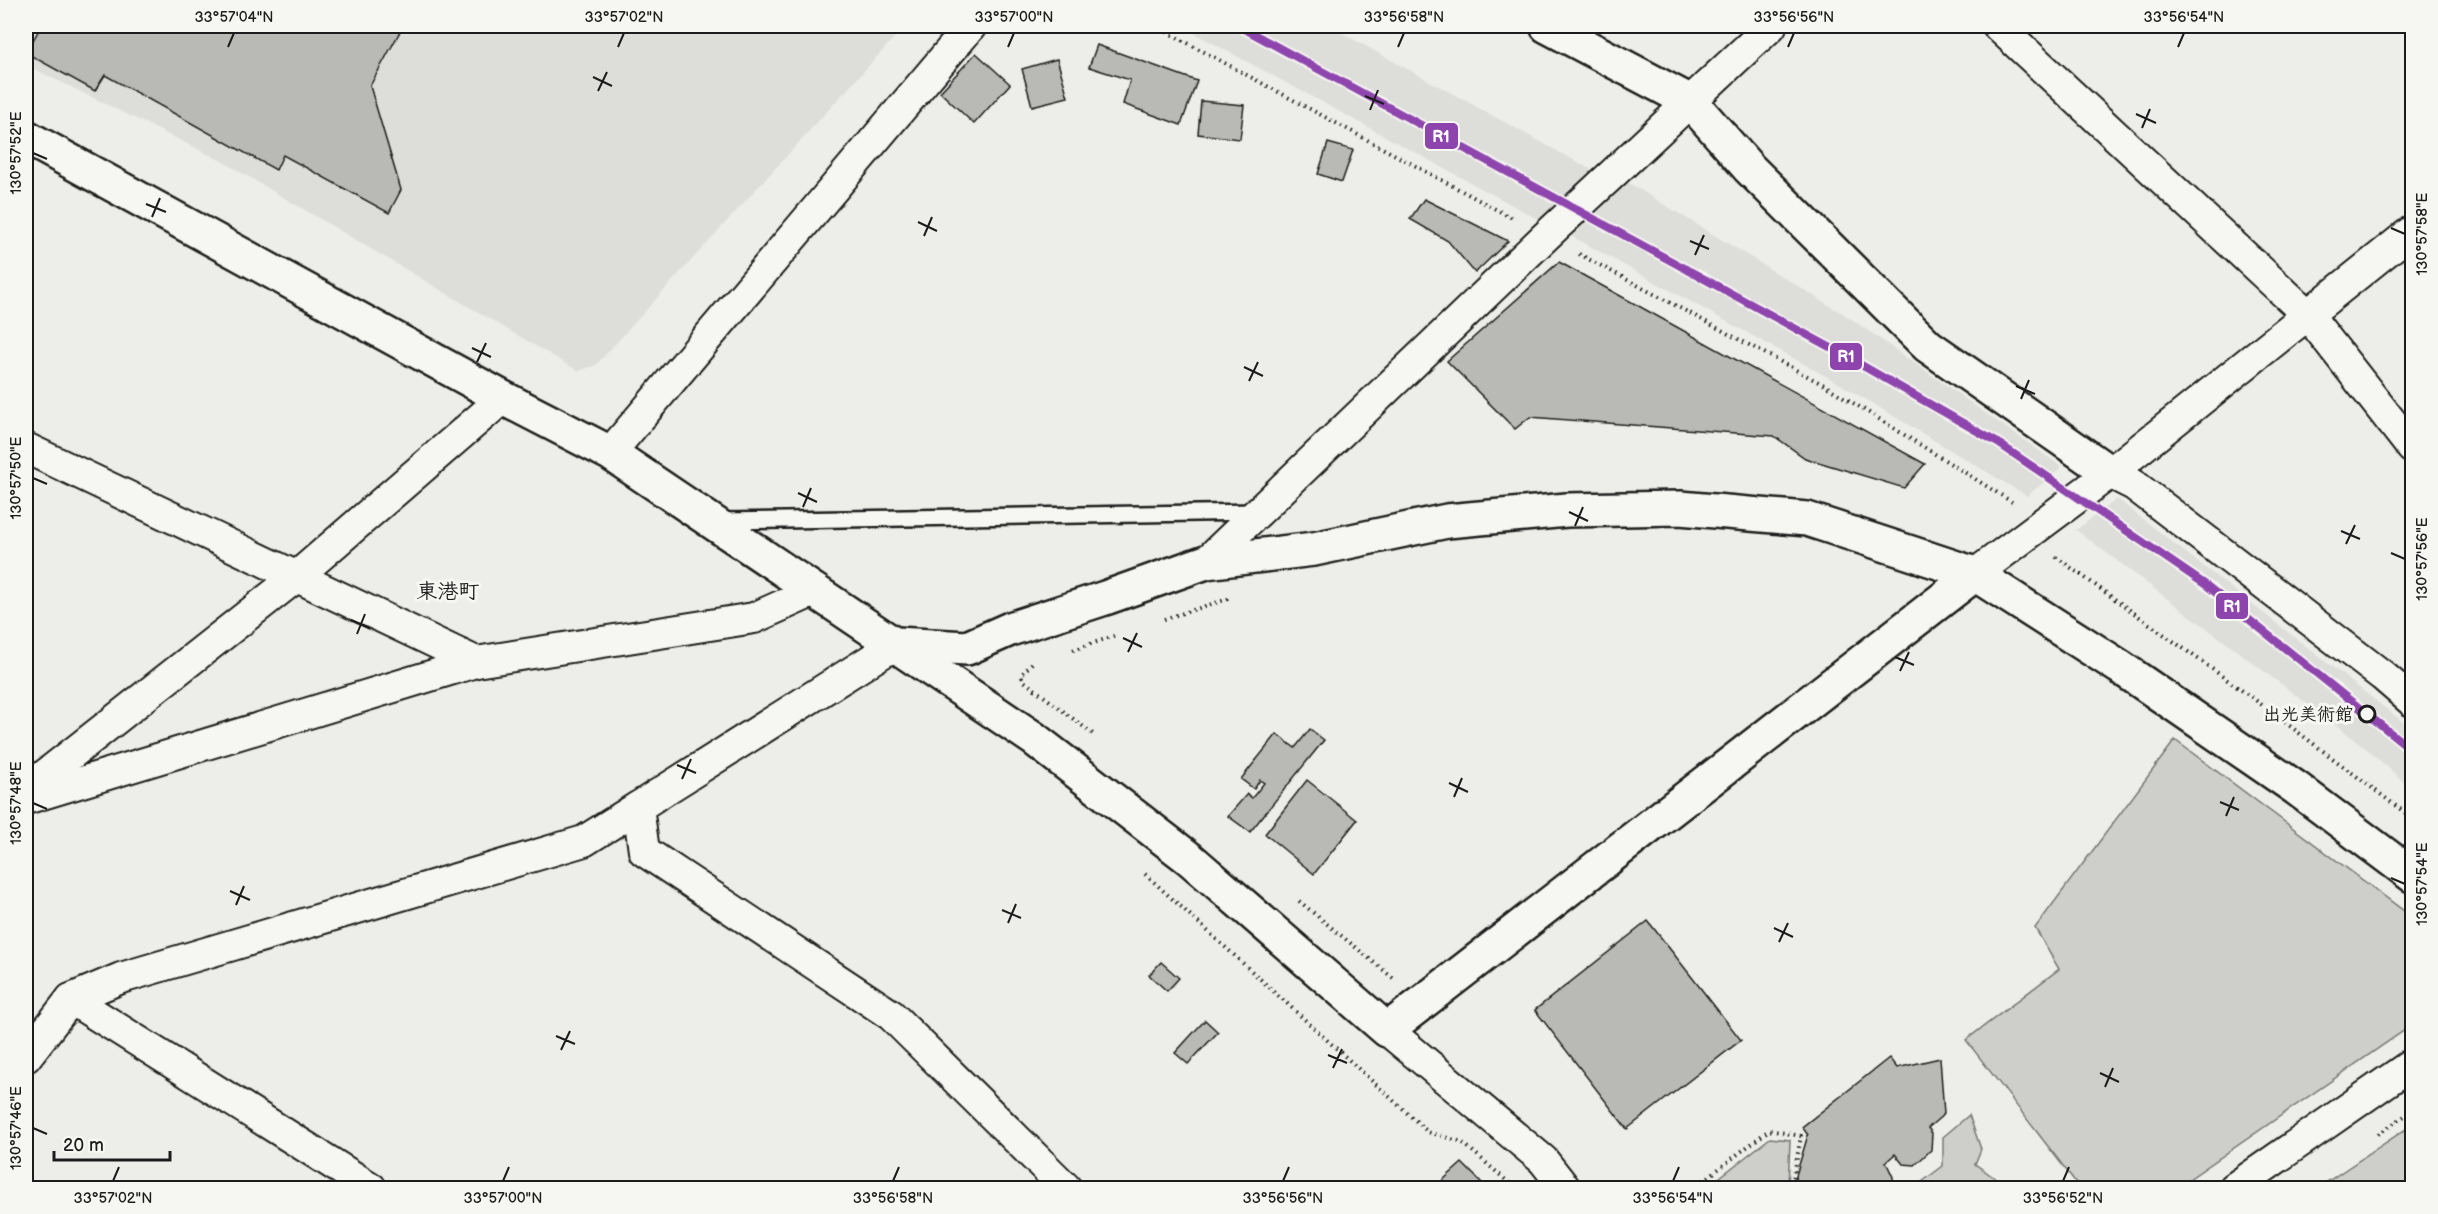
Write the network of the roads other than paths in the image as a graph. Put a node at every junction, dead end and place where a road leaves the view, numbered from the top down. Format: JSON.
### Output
{"nodes":[{"id":1,"x":971,"y":26,"type":"edge"},
{"id":2,"x":1547,"y":26,"type":"edge"},
{"id":3,"x":1771,"y":26,"type":"edge"},
{"id":4,"x":1998,"y":26,"type":"edge"},
{"id":5,"x":1691,"y":102,"type":"junction"},
{"id":6,"x":26,"y":137,"type":"edge"},
{"id":7,"x":2412,"y":231,"type":"edge"},
{"id":8,"x":2308,"y":315,"type":"junction"},
{"id":9,"x":503,"y":398,"type":"junction"},
{"id":10,"x":26,"y":448,"type":"edge"},
{"id":11,"x":2412,"y":448,"type":"edge"},
{"id":12,"x":610,"y":453,"type":"junction"},
{"id":13,"x":2110,"y":473,"type":"junction"},
{"id":14,"x":1258,"y":512,"type":"junction"},
{"id":15,"x":713,"y":522,"type":"junction"},
{"id":16,"x":1206,"y":562,"type":"junction"},
{"id":17,"x":1975,"y":574,"type":"junction"},
{"id":18,"x":296,"y":577,"type":"junction"},
{"id":19,"x":816,"y":590,"type":"junction"},
{"id":20,"x":896,"y":644,"type":"junction"},
{"id":21,"x":476,"y":662,"type":"junction"},
{"id":22,"x":2412,"y":701,"type":"edge"},
{"id":23,"x":26,"y":790,"type":"edge"},
{"id":24,"x":26,"y":799,"type":"edge"},
{"id":25,"x":638,"y":807,"type":"junction"},
{"id":26,"x":2412,"y":875,"type":"edge"},
{"id":27,"x":71,"y":999,"type":"junction"},
{"id":28,"x":1388,"y":1030,"type":"junction"},
{"id":29,"x":26,"y":1057,"type":"edge"},
{"id":30,"x":2412,"y":1064,"type":"edge"},
{"id":31,"x":371,"y":1188,"type":"edge"},
{"id":32,"x":1066,"y":1188,"type":"edge"},
{"id":33,"x":1565,"y":1188,"type":"edge"},
{"id":34,"x":2234,"y":1188,"type":"edge"}],
"edges":[{"from":1,"to":12,"type":"street"},
{"from":2,"to":5,"type":"street"},
{"from":3,"to":5,"type":"street"},
{"from":4,"to":8,"type":"street"},
{"from":5,"to":13,"type":"street"},
{"from":5,"to":14,"type":"street"},
{"from":6,"to":9,"type":"street"},
{"from":7,"to":8,"type":"street"},
{"from":8,"to":11,"type":"street"},
{"from":8,"to":13,"type":"street"},
{"from":9,"to":12,"type":"street"},
{"from":9,"to":18,"type":"street"},
{"from":10,"to":18,"type":"street"},
{"from":12,"to":15,"type":"street"},
{"from":13,"to":17,"type":"street"},
{"from":13,"to":22,"type":"street"},
{"from":14,"to":15,"type":"lane"},
{"from":14,"to":16,"type":"street"},
{"from":15,"to":19,"type":"street"},
{"from":16,"to":17,"type":"street"},
{"from":16,"to":20,"type":"street"},
{"from":17,"to":26,"type":"street"},
{"from":17,"to":28,"type":"street"},
{"from":18,"to":21,"type":"street"},
{"from":18,"to":23,"type":"street"},
{"from":19,"to":20,"type":"street"},
{"from":19,"to":21,"type":"street"},
{"from":20,"to":25,"type":"street"},
{"from":20,"to":28,"type":"street"},
{"from":21,"to":24,"type":"street"},
{"from":25,"to":27,"type":"street"},
{"from":25,"to":32,"type":"street"},
{"from":27,"to":29,"type":"street"},
{"from":27,"to":31,"type":"street"},
{"from":28,"to":33,"type":"street"},
{"from":30,"to":34,"type":"street"}]}
